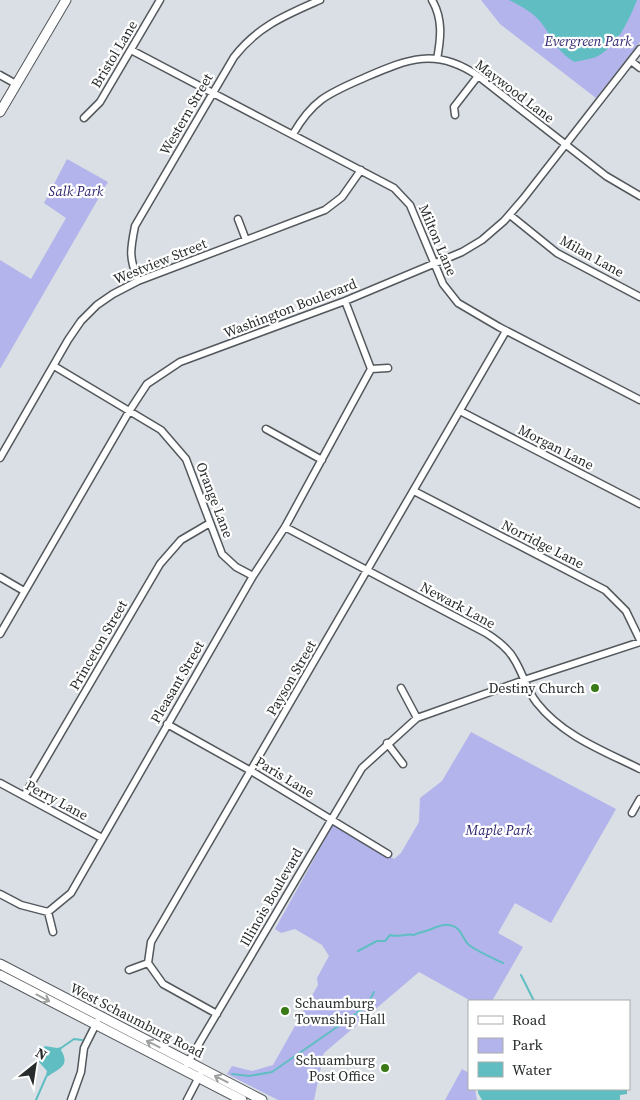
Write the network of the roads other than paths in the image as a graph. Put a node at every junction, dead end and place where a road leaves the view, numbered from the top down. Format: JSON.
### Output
{"nodes":[{"id":1,"x":66,"y":0,"type":"edge"},
{"id":2,"x":160,"y":0,"type":"edge"},
{"id":3,"x":320,"y":0,"type":"edge"},
{"id":4,"x":432,"y":0,"type":"edge"},
{"id":5,"x":306,"y":3,"type":"edge"},
{"id":6,"x":640,"y":49,"type":"edge"},
{"id":7,"x":131,"y":50,"type":"junction"},
{"id":8,"x":437,"y":59,"type":"junction"},
{"id":9,"x":631,"y":61,"type":"junction"},
{"id":10,"x":640,"y":68,"type":"edge"},
{"id":11,"x":0,"y":75,"type":"edge"},
{"id":12,"x":478,"y":76,"type":"junction"},
{"id":13,"x":16,"y":84,"type":"junction"},
{"id":14,"x":212,"y":93,"type":"junction"},
{"id":15,"x":0,"y":112,"type":"edge"},
{"id":16,"x":455,"y":115,"type":"dead end"},
{"id":17,"x":84,"y":118,"type":"dead end"},
{"id":18,"x":293,"y":134,"type":"junction"},
{"id":19,"x":565,"y":145,"type":"junction"},
{"id":20,"x":361,"y":170,"type":"junction"},
{"id":21,"x":640,"y":196,"type":"edge"},
{"id":22,"x":510,"y":215,"type":"junction"},
{"id":23,"x":238,"y":219,"type":"dead end"},
{"id":24,"x":246,"y":240,"type":"junction"},
{"id":25,"x":435,"y":265,"type":"junction"},
{"id":26,"x":138,"y":281,"type":"junction"},
{"id":27,"x":640,"y":297,"type":"edge"},
{"id":28,"x":345,"y":301,"type":"junction"},
{"id":29,"x":506,"y":331,"type":"junction"},
{"id":30,"x":54,"y":366,"type":"junction"},
{"id":31,"x":388,"y":368,"type":"dead end"},
{"id":32,"x":371,"y":369,"type":"junction"},
{"id":33,"x":640,"y":400,"type":"edge"},
{"id":34,"x":130,"y":410,"type":"junction"},
{"id":35,"x":460,"y":411,"type":"junction"},
{"id":36,"x":266,"y":429,"type":"dead end"},
{"id":37,"x":0,"y":458,"type":"edge"},
{"id":38,"x":322,"y":460,"type":"junction"},
{"id":39,"x":414,"y":491,"type":"junction"},
{"id":40,"x":640,"y":504,"type":"edge"},
{"id":41,"x":210,"y":523,"type":"junction"},
{"id":42,"x":285,"y":526,"type":"junction"},
{"id":43,"x":368,"y":571,"type":"junction"},
{"id":44,"x":253,"y":576,"type":"junction"},
{"id":45,"x":0,"y":577,"type":"edge"},
{"id":46,"x":24,"y":591,"type":"junction"},
{"id":47,"x":0,"y":634,"type":"edge"},
{"id":48,"x":640,"y":641,"type":"edge"},
{"id":49,"x":524,"y":680,"type":"junction"},
{"id":50,"x":401,"y":688,"type":"dead end"},
{"id":51,"x":417,"y":718,"type":"junction"},
{"id":52,"x":167,"y":724,"type":"junction"},
{"id":53,"x":388,"y":743,"type":"junction"},
{"id":54,"x":404,"y":764,"type":"dead end"},
{"id":55,"x":640,"y":769,"type":"edge"},
{"id":56,"x":251,"y":771,"type":"junction"},
{"id":57,"x":0,"y":783,"type":"edge"},
{"id":58,"x":24,"y":796,"type":"junction"},
{"id":59,"x":640,"y":798,"type":"edge"},
{"id":60,"x":632,"y":813,"type":"dead end"},
{"id":61,"x":332,"y":819,"type":"junction"},
{"id":62,"x":102,"y":838,"type":"junction"},
{"id":63,"x":388,"y":854,"type":"dead end"},
{"id":64,"x":0,"y":894,"type":"edge"},
{"id":65,"x":48,"y":912,"type":"junction"},
{"id":66,"x":53,"y":932,"type":"dead end"},
{"id":67,"x":148,"y":963,"type":"junction"},
{"id":68,"x":0,"y":964,"type":"edge"},
{"id":69,"x":129,"y":970,"type":"dead end"},
{"id":70,"x":0,"y":975,"type":"edge"},
{"id":71,"x":217,"y":1014,"type":"junction"},
{"id":72,"x":98,"y":1021,"type":"junction"},
{"id":73,"x":186,"y":1066,"type":"junction"},
{"id":74,"x":201,"y":1074,"type":"junction"},
{"id":75,"x":71,"y":1100,"type":"edge"},
{"id":76,"x":187,"y":1100,"type":"edge"},
{"id":77,"x":242,"y":1100,"type":"edge"},
{"id":78,"x":262,"y":1100,"type":"edge"}],
"edges":[{"from":1,"to":13,"type":"main road"},
{"from":2,"to":7,"type":"street","name":"Bristol Lane"},
{"from":3,"to":5,"type":"street","name":"Western Street"},
{"from":4,"to":8,"type":"street"},
{"from":5,"to":14,"type":"street","name":"Western Street"},
{"from":6,"to":9,"type":"street","name":"Washington Boulevard"},
{"from":7,"to":14,"type":"street","name":"Milton Lane"},
{"from":7,"to":17,"type":"street","name":"Bristol Lane"},
{"from":8,"to":12,"type":"street","name":"Maywood Lane"},
{"from":8,"to":18,"type":"street","name":"Maywood Lane"},
{"from":9,"to":10,"type":"street"},
{"from":9,"to":19,"type":"street","name":"Washington Boulevard"},
{"from":11,"to":13,"type":"street"},
{"from":12,"to":16,"type":"street"},
{"from":12,"to":19,"type":"street","name":"Maywood Lane"},
{"from":13,"to":15,"type":"main road"},
{"from":14,"to":18,"type":"street","name":"Milton Lane"},
{"from":14,"to":26,"type":"street","name":"Western Street"},
{"from":18,"to":20,"type":"street","name":"Milton Lane"},
{"from":19,"to":21,"type":"street","name":"Maywood Lane"},
{"from":19,"to":22,"type":"street","name":"Washington Boulevard"},
{"from":20,"to":24,"type":"street","name":"Westview Street"},
{"from":20,"to":25,"type":"street","name":"Milton Lane"},
{"from":22,"to":25,"type":"street","name":"Washington Boulevard"},
{"from":22,"to":27,"type":"street","name":"Milan Lane"},
{"from":23,"to":24,"type":"street"},
{"from":24,"to":26,"type":"street","name":"Westview Street"},
{"from":25,"to":28,"type":"street","name":"Washington Boulevard"},
{"from":25,"to":29,"type":"street","name":"Milton Lane"},
{"from":26,"to":30,"type":"street","name":"Westview Street"},
{"from":28,"to":32,"type":"street"},
{"from":28,"to":34,"type":"street","name":"Washington Boulevard"},
{"from":29,"to":33,"type":"street","name":"Milton Lane"},
{"from":29,"to":35,"type":"street","name":"Payson Street"},
{"from":30,"to":34,"type":"street","name":"Orange Lane"},
{"from":30,"to":37,"type":"street","name":"Westview Street"},
{"from":31,"to":32,"type":"street"},
{"from":32,"to":38,"type":"street","name":"Pleasant Street"},
{"from":34,"to":41,"type":"street","name":"Orange Lane"},
{"from":34,"to":46,"type":"street","name":"Washington Boulevard"},
{"from":35,"to":39,"type":"street","name":"Payson Street"},
{"from":35,"to":40,"type":"street","name":"Morgan Lane"},
{"from":36,"to":38,"type":"street"},
{"from":38,"to":42,"type":"street","name":"Pleasant Street"},
{"from":39,"to":43,"type":"street","name":"Payson Street"},
{"from":39,"to":48,"type":"street","name":"Norridge Lane"},
{"from":41,"to":44,"type":"street","name":"Orange Lane"},
{"from":41,"to":58,"type":"street","name":"Princeton Street"},
{"from":42,"to":43,"type":"street","name":"Newark Lane"},
{"from":42,"to":44,"type":"street","name":"Pleasant Street"},
{"from":43,"to":49,"type":"street","name":"Newark Lane"},
{"from":43,"to":56,"type":"street","name":"Payson Street"},
{"from":44,"to":52,"type":"street","name":"Pleasant Street"},
{"from":45,"to":46,"type":"street"},
{"from":46,"to":47,"type":"street","name":"Washington Boulevard"},
{"from":48,"to":49,"type":"street","name":"Illinois Boulevard"},
{"from":49,"to":51,"type":"street","name":"Illinois Boulevard"},
{"from":49,"to":55,"type":"street","name":"Newark Lane"},
{"from":50,"to":51,"type":"street"},
{"from":51,"to":53,"type":"street","name":"Illinois Boulevard"},
{"from":52,"to":56,"type":"street","name":"Paris Lane"},
{"from":52,"to":62,"type":"street","name":"Pleasant Street"},
{"from":53,"to":54,"type":"street"},
{"from":53,"to":61,"type":"street","name":"Illinois Boulevard"},
{"from":56,"to":61,"type":"street","name":"Paris Lane"},
{"from":56,"to":67,"type":"street","name":"Payson Street"},
{"from":57,"to":58,"type":"street","name":"Perry Lane"},
{"from":58,"to":62,"type":"street","name":"Perry Lane"},
{"from":59,"to":60,"type":"street"},
{"from":61,"to":63,"type":"street","name":"Paris Lane"},
{"from":61,"to":71,"type":"street","name":"Illinois Boulevard"},
{"from":62,"to":65,"type":"street","name":"Pleasant Street"},
{"from":64,"to":65,"type":"street"},
{"from":65,"to":66,"type":"street"},
{"from":67,"to":69,"type":"street"},
{"from":67,"to":71,"type":"street"},
{"from":68,"to":72,"type":"main road","name":"West Schaumburg Road"},
{"from":70,"to":72,"type":"main road","name":"West Schaumburg Road","one_way":true},
{"from":71,"to":73,"type":"street","name":"Illinois Boulevard"},
{"from":72,"to":73,"type":"main road","name":"West Schaumburg Road"},
{"from":72,"to":75,"type":"street"},
{"from":73,"to":74,"type":"main road","name":"West Schaumburg Road"},
{"from":74,"to":76,"type":"street"},
{"from":74,"to":77,"type":"main road","name":"West Schaumburg Road"},
{"from":78,"to":74,"type":"main road","name":"West Schaumburg Road","one_way":true}]}
